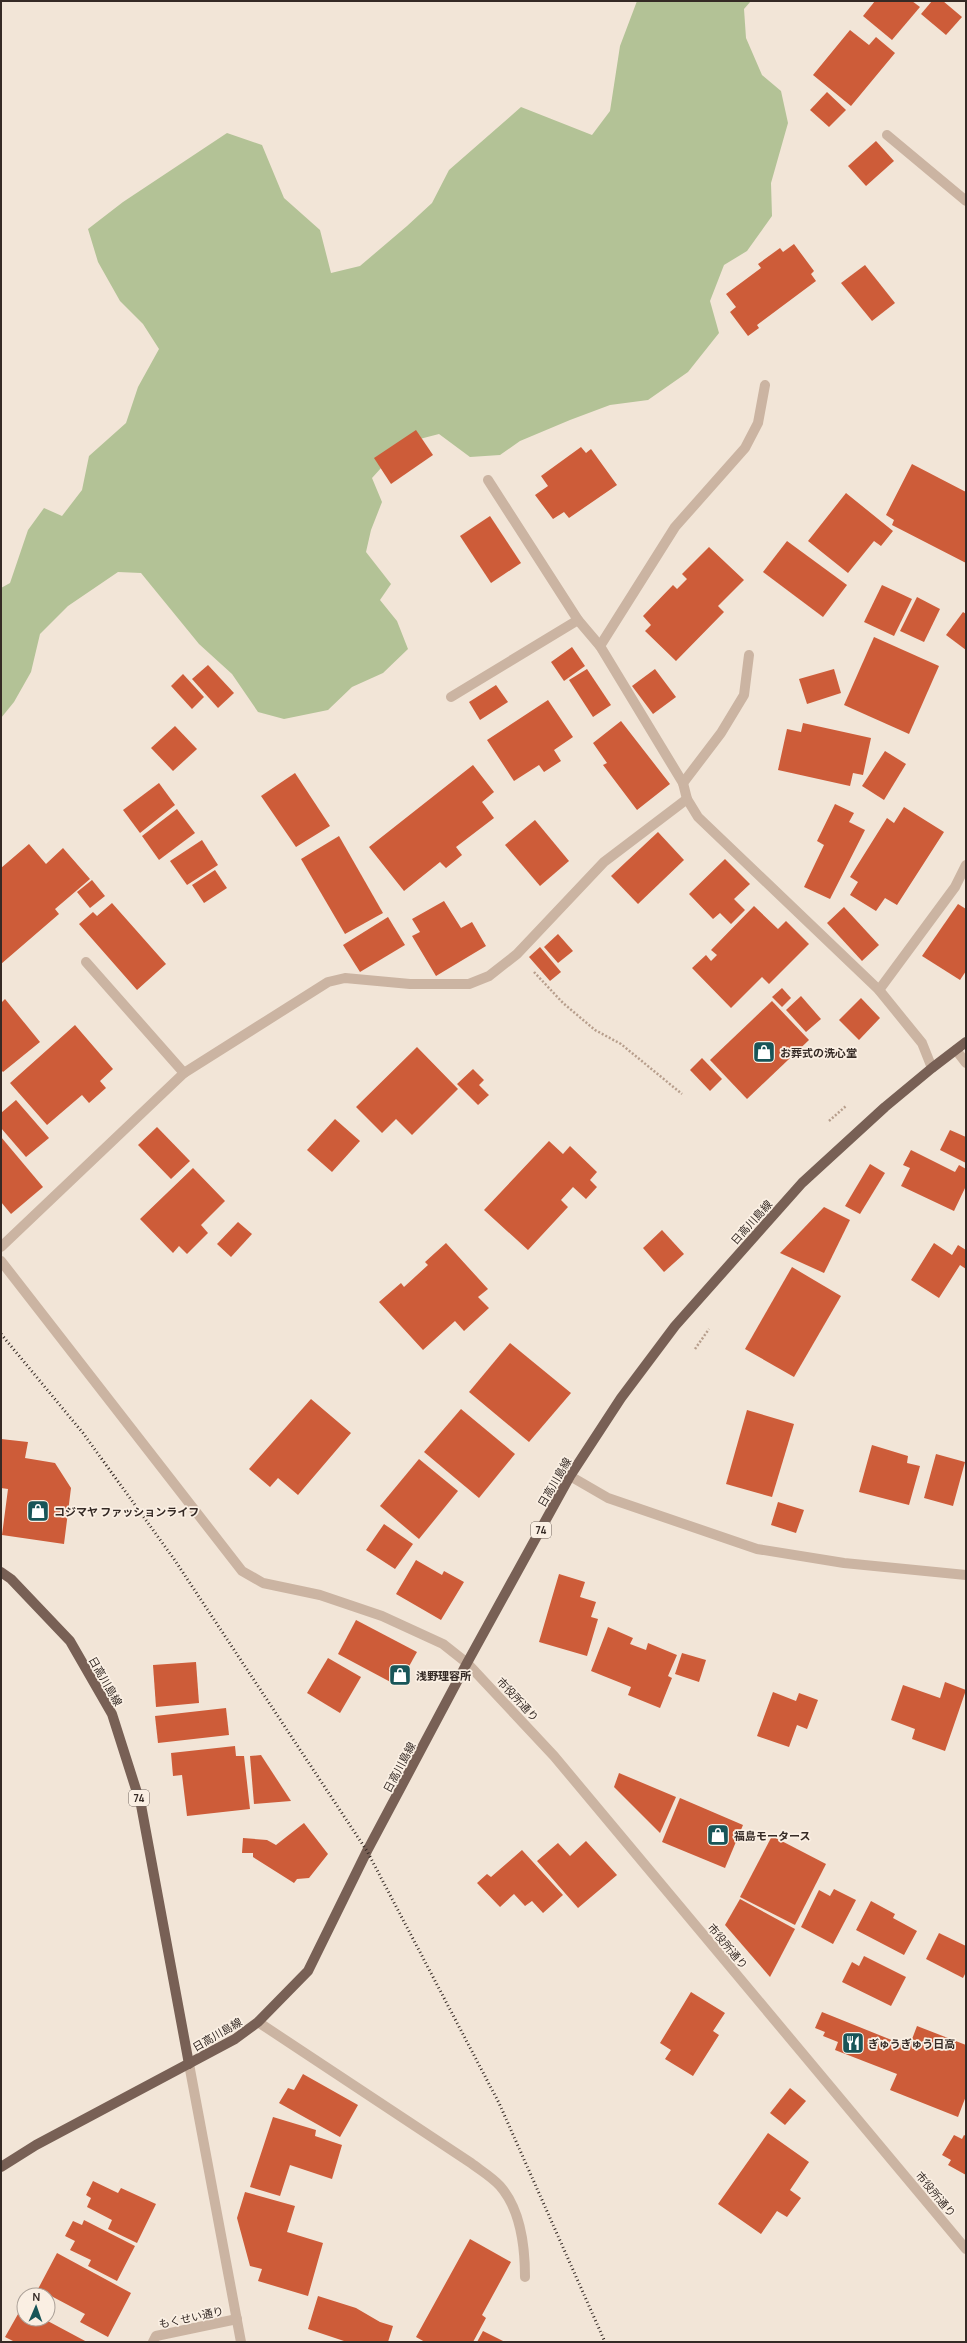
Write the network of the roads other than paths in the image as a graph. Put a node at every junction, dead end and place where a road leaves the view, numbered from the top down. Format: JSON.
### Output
{"nodes":[{"id":1,"x":887,"y":135,"type":"dead end"},
{"id":2,"x":966,"y":201,"type":"edge"},
{"id":3,"x":765,"y":385,"type":"dead end"},
{"id":4,"x":488,"y":480,"type":"dead end"},
{"id":5,"x":578,"y":620,"type":"junction"},
{"id":6,"x":600,"y":646,"type":"junction"},
{"id":7,"x":749,"y":655,"type":"dead end"},
{"id":8,"x":451,"y":697,"type":"dead end"},
{"id":9,"x":684,"y":782,"type":"junction"},
{"id":10,"x":687,"y":799,"type":"junction"},
{"id":11,"x":966,"y":865,"type":"edge"},
{"id":12,"x":86,"y":962,"type":"dead end"},
{"id":13,"x":879,"y":990,"type":"junction"},
{"id":14,"x":966,"y":1042,"type":"edge"},
{"id":15,"x":956,"y":1050,"type":"junction"},
{"id":16,"x":966,"y":1063,"type":"edge"},
{"id":17,"x":932,"y":1068,"type":"junction"},
{"id":18,"x":184,"y":1073,"type":"junction"},
{"id":19,"x":1,"y":1246,"type":"edge"},
{"id":20,"x":1,"y":1261,"type":"edge"},
{"id":21,"x":570,"y":1476,"type":"junction"},
{"id":22,"x":1,"y":1572,"type":"edge"},
{"id":23,"x":966,"y":1575,"type":"edge"},
{"id":24,"x":467,"y":1663,"type":"junction"},
{"id":25,"x":258,"y":2022,"type":"junction"},
{"id":26,"x":189,"y":2064,"type":"junction"},
{"id":27,"x":1,"y":2167,"type":"edge"},
{"id":28,"x":966,"y":2249,"type":"edge"},
{"id":29,"x":525,"y":2277,"type":"dead end"},
{"id":30,"x":237,"y":2319,"type":"junction"},
{"id":31,"x":153,"y":2342,"type":"edge"},
{"id":32,"x":242,"y":2342,"type":"edge"}],
"edges":[{"from":1,"to":2,"type":"street"},
{"from":3,"to":6,"type":"street"},
{"from":4,"to":5,"type":"street"},
{"from":5,"to":6,"type":"street"},
{"from":5,"to":8,"type":"street"},
{"from":6,"to":9,"type":"street"},
{"from":7,"to":9,"type":"street"},
{"from":9,"to":10,"type":"street"},
{"from":10,"to":13,"type":"street"},
{"from":10,"to":18,"type":"street"},
{"from":11,"to":13,"type":"street"},
{"from":12,"to":18,"type":"street"},
{"from":13,"to":17,"type":"street"},
{"from":14,"to":15,"type":"main road","name":"日高川島線","number":"74"},
{"from":15,"to":16,"type":"street"},
{"from":15,"to":17,"type":"main road","name":"日高川島線","number":"74"},
{"from":17,"to":21,"type":"main road","name":"日高川島線","number":"74"},
{"from":18,"to":19,"type":"street"},
{"from":20,"to":24,"type":"street","name":"市役所通り"},
{"from":21,"to":23,"type":"street"},
{"from":21,"to":24,"type":"main road","name":"日高川島線","number":"74"},
{"from":22,"to":26,"type":"main road","name":"日高川島線","number":"74"},
{"from":24,"to":25,"type":"main road","name":"日高川島線","number":"74"},
{"from":24,"to":28,"type":"street","name":"市役所通り"},
{"from":25,"to":26,"type":"main road","name":"日高川島線","number":"74"},
{"from":25,"to":29,"type":"street"},
{"from":26,"to":27,"type":"main road","name":"日高川島線","number":"74"},
{"from":26,"to":30,"type":"street"},
{"from":30,"to":31,"type":"street","name":"もくせい通り"},
{"from":30,"to":32,"type":"street"}]}
